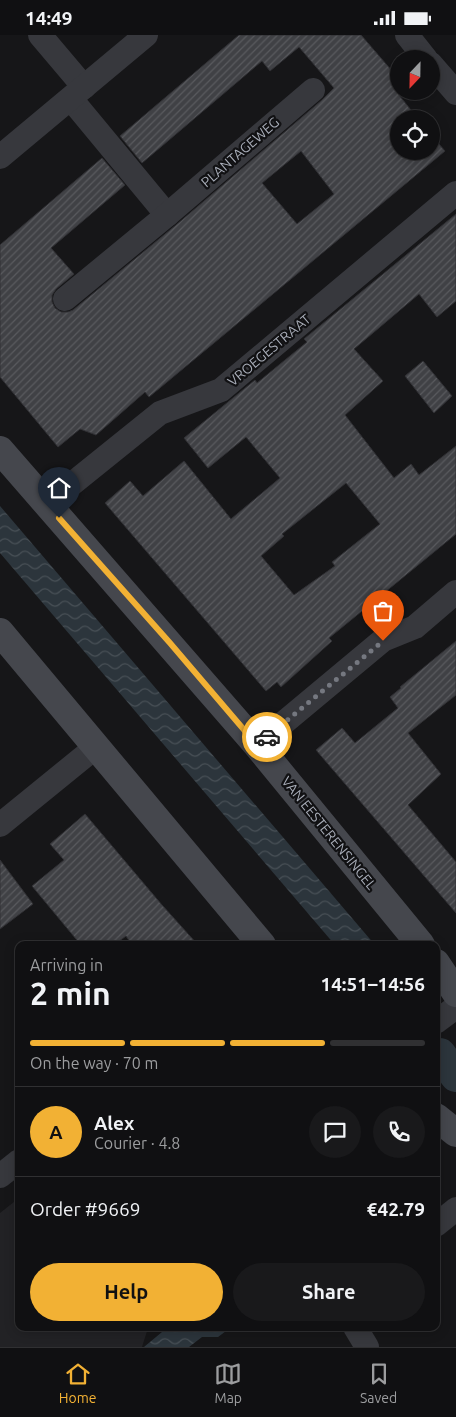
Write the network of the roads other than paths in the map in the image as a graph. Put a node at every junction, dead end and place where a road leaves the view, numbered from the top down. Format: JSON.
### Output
{"nodes":[{"id":1,"x":40,"y":35,"type":"edge"},
{"id":2,"x":146,"y":35,"type":"edge"},
{"id":3,"x":407,"y":35,"type":"edge"},
{"id":4,"x":419,"y":50,"type":"edge"},
{"id":5,"x":440,"y":74,"type":"edge"},
{"id":6,"x":313,"y":90,"type":"dead end"},
{"id":7,"x":77,"y":93,"type":"junction"},
{"id":8,"x":456,"y":93,"type":"edge"},
{"id":9,"x":0,"y":157,"type":"edge"},
{"id":10,"x":456,"y":193,"type":"edge"},
{"id":11,"x":167,"y":215,"type":"junction"},
{"id":12,"x":65,"y":299,"type":"dead end"},
{"id":13,"x":0,"y":449,"type":"edge"},
{"id":14,"x":47,"y":505,"type":"junction"},
{"id":15,"x":456,"y":592,"type":"edge"},
{"id":16,"x":0,"y":632,"type":"edge"},
{"id":17,"x":257,"y":745,"type":"junction"},
{"id":18,"x":97,"y":746,"type":"junction"},
{"id":19,"x":0,"y":825,"type":"edge"},
{"id":20,"x":259,"y":941,"type":"edge"},
{"id":21,"x":418,"y":941,"type":"edge"},
{"id":22,"x":440,"y":969,"type":"edge"},
{"id":23,"x":456,"y":993,"type":"edge"},
{"id":24,"x":456,"y":1007,"type":"edge"},
{"id":25,"x":440,"y":1019,"type":"edge"},
{"id":26,"x":440,"y":1120,"type":"edge"},
{"id":27,"x":456,"y":1133,"type":"edge"},
{"id":28,"x":15,"y":1164,"type":"edge"},
{"id":29,"x":0,"y":1176,"type":"edge"},
{"id":30,"x":456,"y":1209,"type":"edge"},
{"id":31,"x":440,"y":1222,"type":"edge"},
{"id":32,"x":357,"y":1331,"type":"edge"},
{"id":33,"x":367,"y":1347,"type":"edge"}],
"edges":[{"from":1,"to":7,"type":"street"},
{"from":2,"to":7,"type":"street"},
{"from":3,"to":4,"type":"street"},
{"from":5,"to":8,"type":"street"},
{"from":6,"to":11,"type":"street","name":"PLANTAGEWEG"},
{"from":7,"to":9,"type":"street"},
{"from":7,"to":11,"type":"street"},
{"from":10,"to":14,"type":"street","name":"VROEGESTRAAT"},
{"from":11,"to":12,"type":"street","name":"PLANTAGEWEG"},
{"from":13,"to":14,"type":"street","name":"VAN EESTERENSINGEL"},
{"from":14,"to":17,"type":"street","name":"VAN EESTERENSINGEL"},
{"from":15,"to":17,"type":"street"},
{"from":16,"to":18,"type":"street"},
{"from":17,"to":21,"type":"street","name":"VAN EESTERENSINGEL"},
{"from":18,"to":19,"type":"street"},
{"from":18,"to":20,"type":"street"},
{"from":22,"to":23,"type":"street"},
{"from":24,"to":25,"type":"street"},
{"from":26,"to":27,"type":"street"},
{"from":28,"to":29,"type":"street"},
{"from":30,"to":31,"type":"street"},
{"from":32,"to":33,"type":"street"}]}
